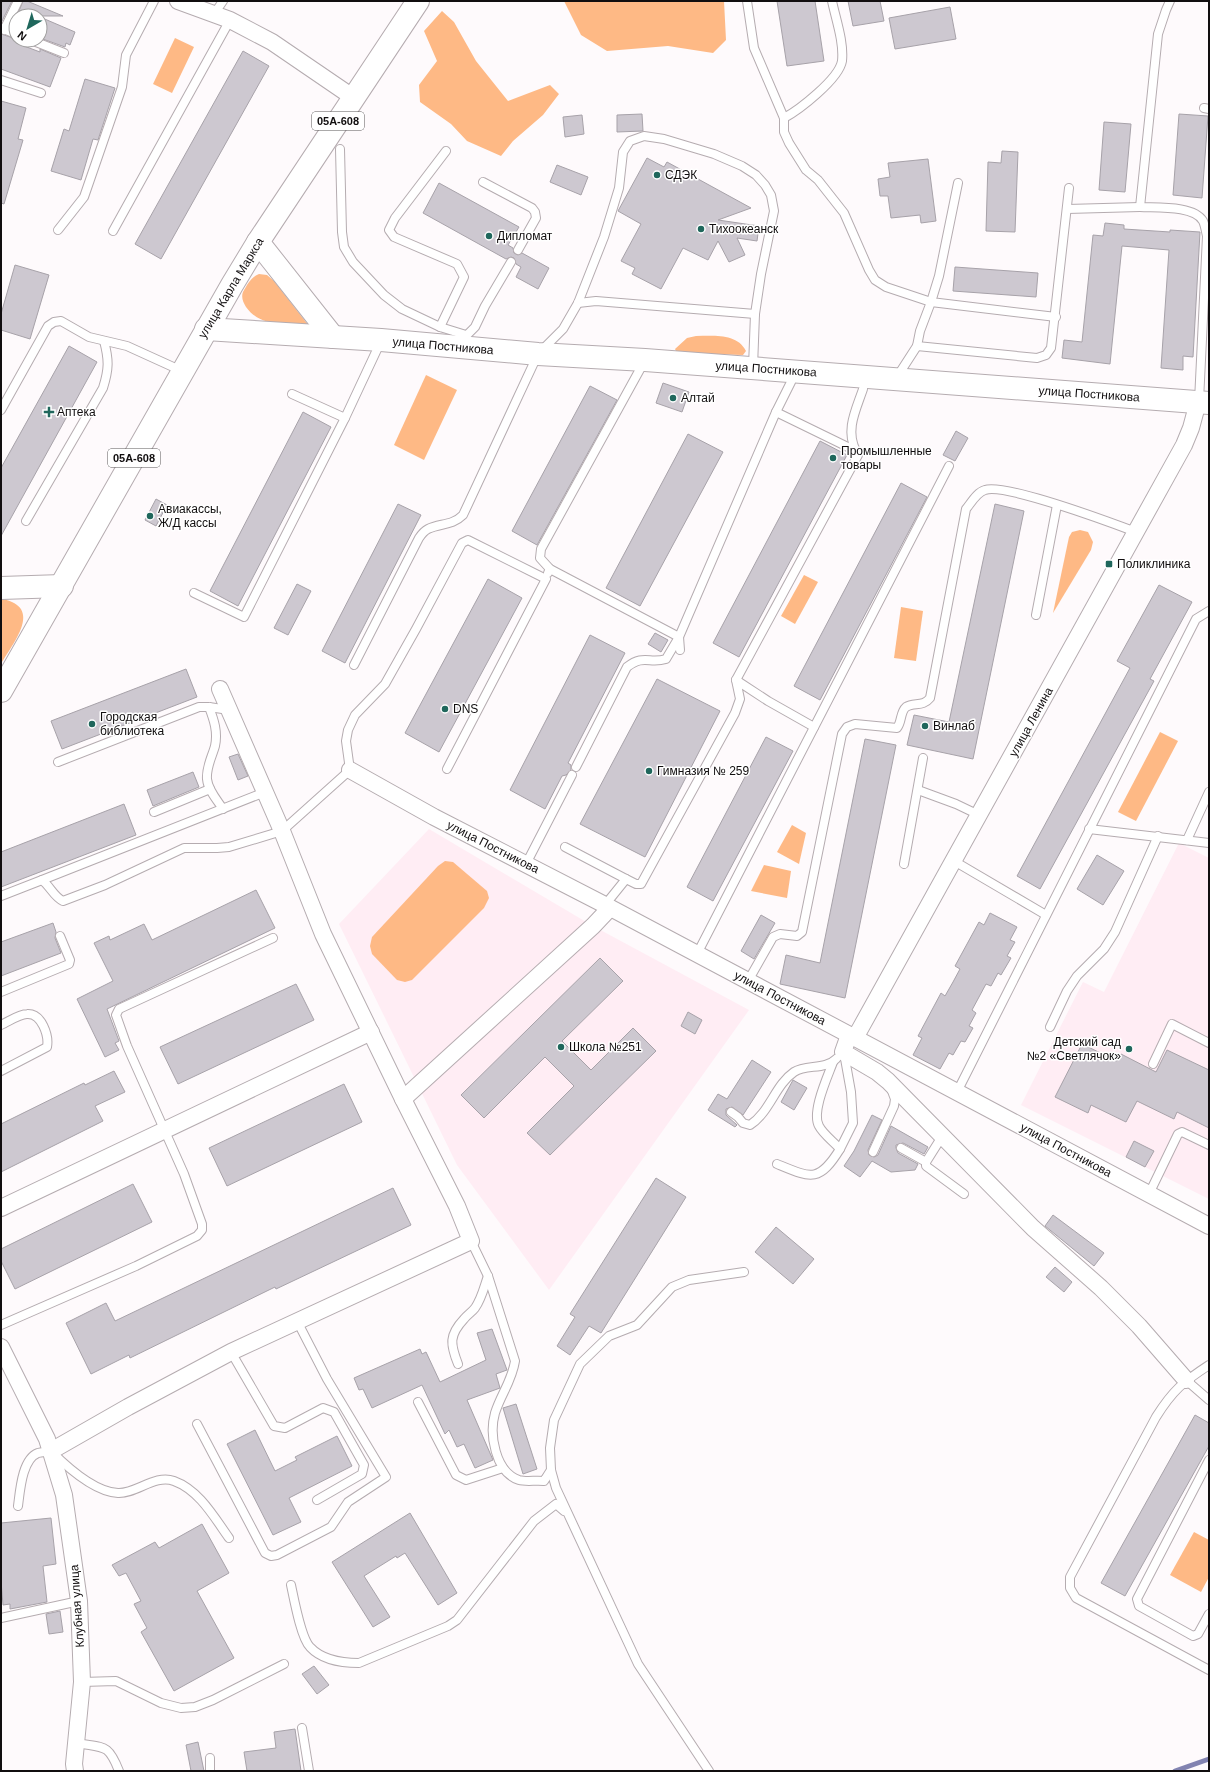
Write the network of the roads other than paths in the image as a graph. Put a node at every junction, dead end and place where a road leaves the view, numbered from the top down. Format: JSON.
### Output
{"nodes":[{"id":1,"x":18,"y":1,"type":"edge"},
{"id":2,"x":154,"y":1,"type":"edge"},
{"id":3,"x":178,"y":1,"type":"edge"},
{"id":4,"x":418,"y":1,"type":"edge"},
{"id":5,"x":747,"y":1,"type":"edge"},
{"id":6,"x":832,"y":1,"type":"edge"},
{"id":7,"x":1170,"y":1,"type":"edge"},
{"id":8,"x":219,"y":8,"type":"edge"},
{"id":9,"x":230,"y":20,"type":"junction"},
{"id":10,"x":3,"y":29,"type":"edge"},
{"id":11,"x":48,"y":47,"type":"edge"},
{"id":12,"x":64,"y":53,"type":"dead end"},
{"id":13,"x":1,"y":80,"type":"edge"},
{"id":14,"x":41,"y":93,"type":"dead end"},
{"id":15,"x":354,"y":98,"type":"junction"},
{"id":16,"x":784,"y":118,"type":"junction"},
{"id":17,"x":340,"y":149,"type":"dead end"},
{"id":18,"x":446,"y":151,"type":"dead end"},
{"id":19,"x":483,"y":182,"type":"dead end"},
{"id":20,"x":958,"y":183,"type":"dead end"},
{"id":21,"x":1069,"y":188,"type":"dead end"},
{"id":22,"x":1140,"y":207,"type":"junction"},
{"id":23,"x":1067,"y":209,"type":"junction"},
{"id":24,"x":58,"y":230,"type":"dead end"},
{"id":25,"x":113,"y":231,"type":"dead end"},
{"id":26,"x":258,"y":242,"type":"junction"},
{"id":27,"x":518,"y":250,"type":"dead end"},
{"id":28,"x":511,"y":262,"type":"dead end"},
{"id":29,"x":931,"y":302,"type":"junction"},
{"id":30,"x":578,"y":303,"type":"junction"},
{"id":31,"x":755,"y":314,"type":"junction"},
{"id":32,"x":1056,"y":317,"type":"junction"},
{"id":33,"x":440,"y":326,"type":"junction"},
{"id":34,"x":206,"y":329,"type":"junction"},
{"id":35,"x":333,"y":337,"type":"junction"},
{"id":36,"x":381,"y":340,"type":"junction"},
{"id":37,"x":104,"y":341,"type":"junction"},
{"id":38,"x":463,"y":341,"type":"junction"},
{"id":39,"x":917,"y":346,"type":"junction"},
{"id":40,"x":538,"y":354,"type":"junction"},
{"id":41,"x":645,"y":360,"type":"junction"},
{"id":42,"x":753,"y":368,"type":"junction"},
{"id":43,"x":183,"y":371,"type":"junction"},
{"id":44,"x":896,"y":379,"type":"junction"},
{"id":45,"x":791,"y":382,"type":"dead end"},
{"id":46,"x":863,"y":389,"type":"dead end"},
{"id":47,"x":292,"y":394,"type":"dead end"},
{"id":48,"x":1204,"y":402,"type":"edge"},
{"id":49,"x":1,"y":410,"type":"edge"},
{"id":50,"x":776,"y":412,"type":"junction"},
{"id":51,"x":345,"y":418,"type":"junction"},
{"id":52,"x":856,"y":451,"type":"junction"},
{"id":53,"x":949,"y":466,"type":"dead end"},
{"id":54,"x":1058,"y":505,"type":"junction"},
{"id":55,"x":26,"y":522,"type":"dead end"},
{"id":56,"x":1136,"y":532,"type":"junction"},
{"id":57,"x":550,"y":569,"type":"junction"},
{"id":58,"x":546,"y":579,"type":"junction"},
{"id":59,"x":62,"y":586,"type":"junction"},
{"id":60,"x":1,"y":588,"type":"edge"},
{"id":61,"x":194,"y":593,"type":"dead end"},
{"id":62,"x":1209,"y":611,"type":"edge"},
{"id":63,"x":1036,"y":614,"type":"dead end"},
{"id":64,"x":679,"y":637,"type":"junction"},
{"id":65,"x":680,"y":650,"type":"dead end"},
{"id":66,"x":354,"y":665,"type":"dead end"},
{"id":67,"x":736,"y":680,"type":"junction"},
{"id":68,"x":220,"y":688,"type":"dead end"},
{"id":69,"x":1,"y":691,"type":"edge"},
{"id":70,"x":209,"y":706,"type":"junction"},
{"id":71,"x":229,"y":710,"type":"junction"},
{"id":72,"x":814,"y":727,"type":"junction"},
{"id":73,"x":922,"y":758,"type":"dead end"},
{"id":74,"x":58,"y":762,"type":"dead end"},
{"id":75,"x":448,"y":769,"type":"dead end"},
{"id":76,"x":350,"y":770,"type":"junction"},
{"id":77,"x":210,"y":789,"type":"junction"},
{"id":78,"x":918,"y":790,"type":"junction"},
{"id":79,"x":265,"y":792,"type":"junction"},
{"id":80,"x":1209,"y":792,"type":"edge"},
{"id":81,"x":223,"y":809,"type":"junction"},
{"id":82,"x":154,"y":812,"type":"dead end"},
{"id":83,"x":979,"y":815,"type":"junction"},
{"id":84,"x":1089,"y":829,"type":"junction"},
{"id":85,"x":282,"y":831,"type":"junction"},
{"id":86,"x":1158,"y":836,"type":"junction"},
{"id":87,"x":1187,"y":840,"type":"junction"},
{"id":88,"x":1209,"y":843,"type":"edge"},
{"id":89,"x":565,"y":847,"type":"dead end"},
{"id":90,"x":954,"y":861,"type":"junction"},
{"id":91,"x":526,"y":864,"type":"junction"},
{"id":92,"x":904,"y":864,"type":"dead end"},
{"id":93,"x":626,"y":879,"type":"junction"},
{"id":94,"x":42,"y":880,"type":"junction"},
{"id":95,"x":1,"y":896,"type":"edge"},
{"id":96,"x":607,"y":906,"type":"junction"},
{"id":97,"x":1046,"y":915,"type":"junction"},
{"id":98,"x":60,"y":936,"type":"dead end"},
{"id":99,"x":273,"y":938,"type":"dead end"},
{"id":100,"x":697,"y":954,"type":"junction"},
{"id":101,"x":748,"y":981,"type":"junction"},
{"id":102,"x":1,"y":992,"type":"edge"},
{"id":103,"x":1,"y":1025,"type":"edge"},
{"id":104,"x":1050,"y":1028,"type":"dead end"},
{"id":105,"x":371,"y":1032,"type":"junction"},
{"id":106,"x":852,"y":1036,"type":"junction"},
{"id":107,"x":1209,"y":1043,"type":"edge"},
{"id":108,"x":838,"y":1057,"type":"junction"},
{"id":109,"x":1153,"y":1064,"type":"dead end"},
{"id":110,"x":1,"y":1071,"type":"edge"},
{"id":111,"x":889,"y":1082,"type":"junction"},
{"id":112,"x":957,"y":1092,"type":"junction"},
{"id":113,"x":403,"y":1099,"type":"junction"},
{"id":114,"x":731,"y":1112,"type":"dead end"},
{"id":115,"x":165,"y":1130,"type":"junction"},
{"id":116,"x":943,"y":1135,"type":"junction"},
{"id":117,"x":1209,"y":1145,"type":"edge"},
{"id":118,"x":901,"y":1148,"type":"dead end"},
{"id":119,"x":840,"y":1149,"type":"junction"},
{"id":120,"x":873,"y":1152,"type":"dead end"},
{"id":121,"x":926,"y":1162,"type":"junction"},
{"id":122,"x":777,"y":1164,"type":"dead end"},
{"id":123,"x":964,"y":1194,"type":"dead end"},
{"id":124,"x":1149,"y":1194,"type":"junction"},
{"id":125,"x":1,"y":1208,"type":"edge"},
{"id":126,"x":1209,"y":1226,"type":"edge"},
{"id":127,"x":471,"y":1241,"type":"junction"},
{"id":128,"x":744,"y":1272,"type":"dead end"},
{"id":129,"x":488,"y":1276,"type":"junction"},
{"id":130,"x":297,"y":1321,"type":"junction"},
{"id":131,"x":1,"y":1325,"type":"edge"},
{"id":132,"x":1,"y":1347,"type":"edge"},
{"id":133,"x":231,"y":1352,"type":"junction"},
{"id":134,"x":458,"y":1364,"type":"dead end"},
{"id":135,"x":1209,"y":1365,"type":"edge"},
{"id":136,"x":1186,"y":1380,"type":"junction"},
{"id":137,"x":1209,"y":1400,"type":"edge"},
{"id":138,"x":418,"y":1402,"type":"dead end"},
{"id":139,"x":197,"y":1424,"type":"dead end"},
{"id":140,"x":51,"y":1451,"type":"junction"},
{"id":141,"x":1209,"y":1461,"type":"edge"},
{"id":142,"x":503,"y":1468,"type":"junction"},
{"id":143,"x":551,"y":1470,"type":"junction"},
{"id":144,"x":317,"y":1500,"type":"dead end"},
{"id":145,"x":18,"y":1506,"type":"dead end"},
{"id":146,"x":567,"y":1514,"type":"junction"},
{"id":147,"x":229,"y":1538,"type":"dead end"},
{"id":148,"x":290,"y":1585,"type":"dead end"},
{"id":149,"x":79,"y":1601,"type":"junction"},
{"id":150,"x":1209,"y":1614,"type":"edge"},
{"id":151,"x":1,"y":1618,"type":"edge"},
{"id":152,"x":284,"y":1664,"type":"dead end"},
{"id":153,"x":1209,"y":1670,"type":"edge"},
{"id":154,"x":82,"y":1682,"type":"junction"},
{"id":155,"x":302,"y":1728,"type":"dead end"},
{"id":156,"x":77,"y":1743,"type":"junction"},
{"id":157,"x":210,"y":1758,"type":"dead end"},
{"id":158,"x":73,"y":1769,"type":"edge"},
{"id":159,"x":119,"y":1771,"type":"edge"},
{"id":160,"x":210,"y":1771,"type":"edge"},
{"id":161,"x":309,"y":1771,"type":"edge"},
{"id":162,"x":709,"y":1771,"type":"edge"}],
"edges":[{"from":1,"to":10,"type":"lane"},
{"from":2,"to":24,"type":"lane"},
{"from":3,"to":8,"type":"street"},
{"from":4,"to":15,"type":"main road","name":"улица Карла Маркса","number":"05А-608"},
{"from":5,"to":16,"type":"lane"},
{"from":6,"to":16,"type":"lane"},
{"from":7,"to":22,"type":"lane"},
{"from":8,"to":9,"type":"street"},
{"from":9,"to":15,"type":"street"},
{"from":9,"to":25,"type":"lane"},
{"from":11,"to":12,"type":"lane"},
{"from":13,"to":14,"type":"lane"},
{"from":15,"to":26,"type":"main road","name":"улица Карла Маркса","number":"05А-608"},
{"from":16,"to":29,"type":"lane"},
{"from":17,"to":33,"type":"lane"},
{"from":18,"to":33,"type":"lane"},
{"from":19,"to":27,"type":"lane"},
{"from":20,"to":29,"type":"lane"},
{"from":21,"to":23,"type":"lane"},
{"from":22,"to":23,"type":"lane"},
{"from":22,"to":48,"type":"lane"},
{"from":23,"to":32,"type":"lane"},
{"from":26,"to":34,"type":"main road","name":"улица Карла Маркса","number":"05А-608"},
{"from":26,"to":35,"type":"main road"},
{"from":28,"to":38,"type":"lane"},
{"from":29,"to":32,"type":"lane"},
{"from":29,"to":39,"type":"lane"},
{"from":30,"to":31,"type":"lane"},
{"from":30,"to":31,"type":"lane"},
{"from":30,"to":40,"type":"lane"},
{"from":31,"to":42,"type":"lane"},
{"from":32,"to":39,"type":"lane"},
{"from":33,"to":38,"type":"lane"},
{"from":34,"to":35,"type":"main road","name":"улица Постникова"},
{"from":34,"to":43,"type":"main road","name":"улица Карла Маркса","number":"05А-608"},
{"from":35,"to":36,"type":"main road","name":"улица Постникова"},
{"from":36,"to":38,"type":"main road","name":"улица Постникова"},
{"from":36,"to":51,"type":"lane"},
{"from":37,"to":43,"type":"lane"},
{"from":37,"to":49,"type":"lane"},
{"from":37,"to":55,"type":"lane"},
{"from":38,"to":40,"type":"main road","name":"улица Постникова"},
{"from":39,"to":44,"type":"lane"},
{"from":40,"to":41,"type":"main road","name":"улица Постникова"},
{"from":40,"to":66,"type":"lane"},
{"from":41,"to":42,"type":"main road","name":"улица Постникова"},
{"from":41,"to":57,"type":"lane"},
{"from":42,"to":44,"type":"main road","name":"улица Постникова"},
{"from":43,"to":59,"type":"main road","name":"улица Карла Маркса","number":"05А-608"},
{"from":44,"to":48,"type":"main road","name":"улица Постникова"},
{"from":45,"to":50,"type":"lane"},
{"from":46,"to":52,"type":"lane"},
{"from":47,"to":51,"type":"lane"},
{"from":48,"to":56,"type":"street","name":"улица Ленина"},
{"from":50,"to":52,"type":"lane"},
{"from":50,"to":64,"type":"lane"},
{"from":51,"to":61,"type":"lane"},
{"from":52,"to":67,"type":"lane"},
{"from":53,"to":72,"type":"lane"},
{"from":54,"to":56,"type":"lane"},
{"from":54,"to":63,"type":"lane"},
{"from":54,"to":101,"type":"lane"},
{"from":56,"to":83,"type":"street","name":"улица Ленина"},
{"from":57,"to":58,"type":"lane"},
{"from":57,"to":64,"type":"lane"},
{"from":58,"to":75,"type":"lane"},
{"from":58,"to":76,"type":"lane"},
{"from":59,"to":60,"type":"main road"},
{"from":59,"to":69,"type":"main road","number":"05А-608"},
{"from":62,"to":84,"type":"lane"},
{"from":64,"to":65,"type":"lane"},
{"from":64,"to":91,"type":"lane"},
{"from":67,"to":72,"type":"lane"},
{"from":67,"to":93,"type":"lane"},
{"from":68,"to":71,"type":"street"},
{"from":70,"to":71,"type":"lane"},
{"from":70,"to":74,"type":"lane"},
{"from":70,"to":77,"type":"lane"},
{"from":71,"to":79,"type":"street"},
{"from":72,"to":100,"type":"lane"},
{"from":73,"to":78,"type":"lane"},
{"from":76,"to":85,"type":"lane"},
{"from":76,"to":91,"type":"street","name":"улица Постникова"},
{"from":77,"to":81,"type":"lane"},
{"from":77,"to":82,"type":"lane"},
{"from":78,"to":83,"type":"lane"},
{"from":78,"to":92,"type":"lane"},
{"from":79,"to":81,"type":"lane"},
{"from":79,"to":85,"type":"street"},
{"from":80,"to":87,"type":"lane"},
{"from":81,"to":94,"type":"lane"},
{"from":83,"to":90,"type":"street","name":"улица Ленина"},
{"from":84,"to":86,"type":"lane"},
{"from":84,"to":97,"type":"lane"},
{"from":85,"to":94,"type":"lane"},
{"from":85,"to":105,"type":"street"},
{"from":86,"to":87,"type":"lane"},
{"from":86,"to":104,"type":"lane"},
{"from":87,"to":88,"type":"lane"},
{"from":89,"to":93,"type":"lane"},
{"from":90,"to":97,"type":"lane"},
{"from":90,"to":106,"type":"street","name":"улица Ленина"},
{"from":91,"to":96,"type":"street","name":"улица Постникова"},
{"from":93,"to":96,"type":"lane"},
{"from":94,"to":95,"type":"lane"},
{"from":96,"to":100,"type":"street","name":"улица Постникова"},
{"from":96,"to":113,"type":"street"},
{"from":97,"to":112,"type":"lane"},
{"from":98,"to":102,"type":"lane"},
{"from":99,"to":115,"type":"lane"},
{"from":100,"to":101,"type":"street","name":"улица Постникова"},
{"from":101,"to":106,"type":"street","name":"улица Постникова"},
{"from":103,"to":110,"type":"lane"},
{"from":105,"to":113,"type":"street"},
{"from":105,"to":115,"type":"street"},
{"from":106,"to":108,"type":"street","name":"улица Ленина"},
{"from":106,"to":112,"type":"street","name":"улица Постникова"},
{"from":107,"to":109,"type":"lane"},
{"from":108,"to":111,"type":"street"},
{"from":108,"to":114,"type":"lane"},
{"from":108,"to":119,"type":"lane"},
{"from":108,"to":119,"type":"lane"},
{"from":111,"to":116,"type":"street"},
{"from":111,"to":120,"type":"lane"},
{"from":112,"to":124,"type":"street","name":"улица Постникова"},
{"from":113,"to":127,"type":"street"},
{"from":115,"to":125,"type":"street"},
{"from":115,"to":131,"type":"lane"},
{"from":116,"to":121,"type":"lane"},
{"from":116,"to":136,"type":"street"},
{"from":117,"to":124,"type":"lane"},
{"from":118,"to":121,"type":"lane"},
{"from":119,"to":122,"type":"lane"},
{"from":121,"to":123,"type":"lane"},
{"from":124,"to":126,"type":"street","name":"улица Постникова"},
{"from":127,"to":129,"type":"lane"},
{"from":127,"to":130,"type":"street"},
{"from":128,"to":143,"type":"lane"},
{"from":129,"to":134,"type":"lane"},
{"from":129,"to":142,"type":"lane"},
{"from":130,"to":133,"type":"street"},
{"from":130,"to":139,"type":"lane"},
{"from":132,"to":140,"type":"street","name":"Клубная улица"},
{"from":133,"to":140,"type":"street"},
{"from":133,"to":144,"type":"lane"},
{"from":135,"to":136,"type":"lane"},
{"from":136,"to":137,"type":"lane"},
{"from":136,"to":153,"type":"lane"},
{"from":138,"to":142,"type":"lane"},
{"from":140,"to":145,"type":"lane"},
{"from":140,"to":147,"type":"lane"},
{"from":140,"to":149,"type":"street","name":"Клубная улица"},
{"from":141,"to":150,"type":"lane"},
{"from":142,"to":143,"type":"lane"},
{"from":143,"to":146,"type":"lane"},
{"from":146,"to":148,"type":"lane"},
{"from":146,"to":162,"type":"lane"},
{"from":149,"to":151,"type":"lane"},
{"from":149,"to":154,"type":"street","name":"Клубная улица"},
{"from":152,"to":154,"type":"lane"},
{"from":154,"to":156,"type":"street","name":"Клубная улица"},
{"from":155,"to":161,"type":"lane"},
{"from":156,"to":158,"type":"street","name":"Клубная улица"},
{"from":156,"to":159,"type":"lane"},
{"from":157,"to":160,"type":"lane"}]}
